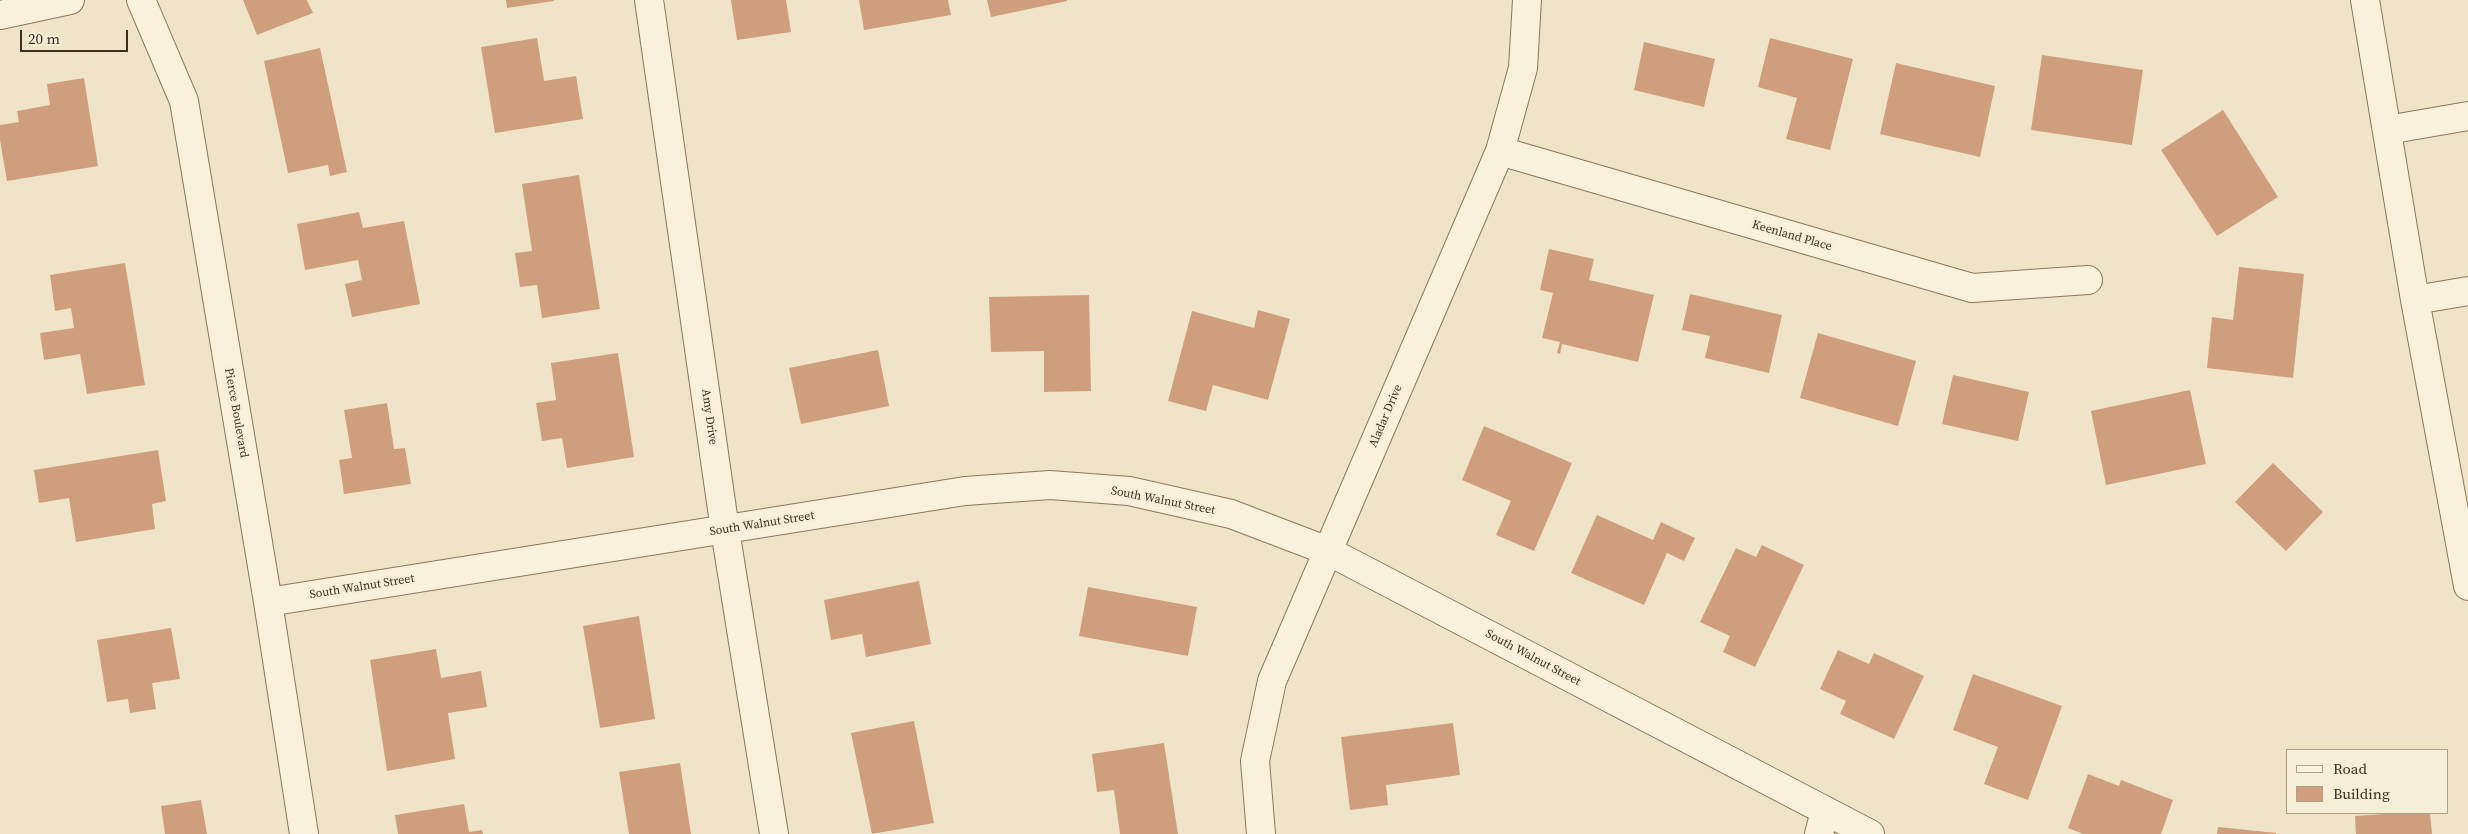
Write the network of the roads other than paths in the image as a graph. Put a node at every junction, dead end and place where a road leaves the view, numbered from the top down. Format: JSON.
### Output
{"nodes":[{"id":1,"x":70,"y":0,"type":"edge"},
{"id":2,"x":141,"y":0,"type":"edge"},
{"id":3,"x":649,"y":0,"type":"edge"},
{"id":4,"x":1527,"y":0,"type":"edge"},
{"id":5,"x":2365,"y":0,"type":"edge"},
{"id":6,"x":0,"y":15,"type":"edge"},
{"id":7,"x":2468,"y":116,"type":"edge"},
{"id":8,"x":2387,"y":130,"type":"junction"},
{"id":9,"x":1500,"y":151,"type":"junction"},
{"id":10,"x":2088,"y":280,"type":"dead end"},
{"id":11,"x":2468,"y":291,"type":"edge"},
{"id":12,"x":2415,"y":300,"type":"junction"},
{"id":13,"x":725,"y":530,"type":"junction"},
{"id":14,"x":1328,"y":551,"type":"junction"},
{"id":15,"x":2468,"y":586,"type":"edge"},
{"id":16,"x":268,"y":602,"type":"junction"},
{"id":17,"x":1822,"y":823,"type":"edge"},
{"id":18,"x":304,"y":834,"type":"edge"},
{"id":19,"x":774,"y":834,"type":"edge"},
{"id":20,"x":1262,"y":834,"type":"edge"},
{"id":21,"x":1870,"y":834,"type":"edge"}],
"edges":[{"from":1,"to":6,"type":"street"},
{"from":2,"to":16,"type":"street","name":"Pierce Boulevard"},
{"from":3,"to":13,"type":"street","name":"Amy Drive"},
{"from":4,"to":9,"type":"street","name":"Aladar Drive"},
{"from":5,"to":8,"type":"street"},
{"from":7,"to":8,"type":"street"},
{"from":8,"to":12,"type":"street"},
{"from":9,"to":10,"type":"street","name":"Keenland Place"},
{"from":9,"to":14,"type":"street","name":"Aladar Drive"},
{"from":11,"to":12,"type":"street"},
{"from":12,"to":15,"type":"street"},
{"from":13,"to":14,"type":"street","name":"South Walnut Street"},
{"from":13,"to":16,"type":"street","name":"South Walnut Street"},
{"from":13,"to":19,"type":"street","name":"Amy Drive"},
{"from":14,"to":17,"type":"street","name":"South Walnut Street"},
{"from":14,"to":20,"type":"street","name":"Aladar Drive"},
{"from":16,"to":18,"type":"street","name":"Pierce Boulevard"},
{"from":17,"to":21,"type":"street","name":"South Walnut Street"}]}
